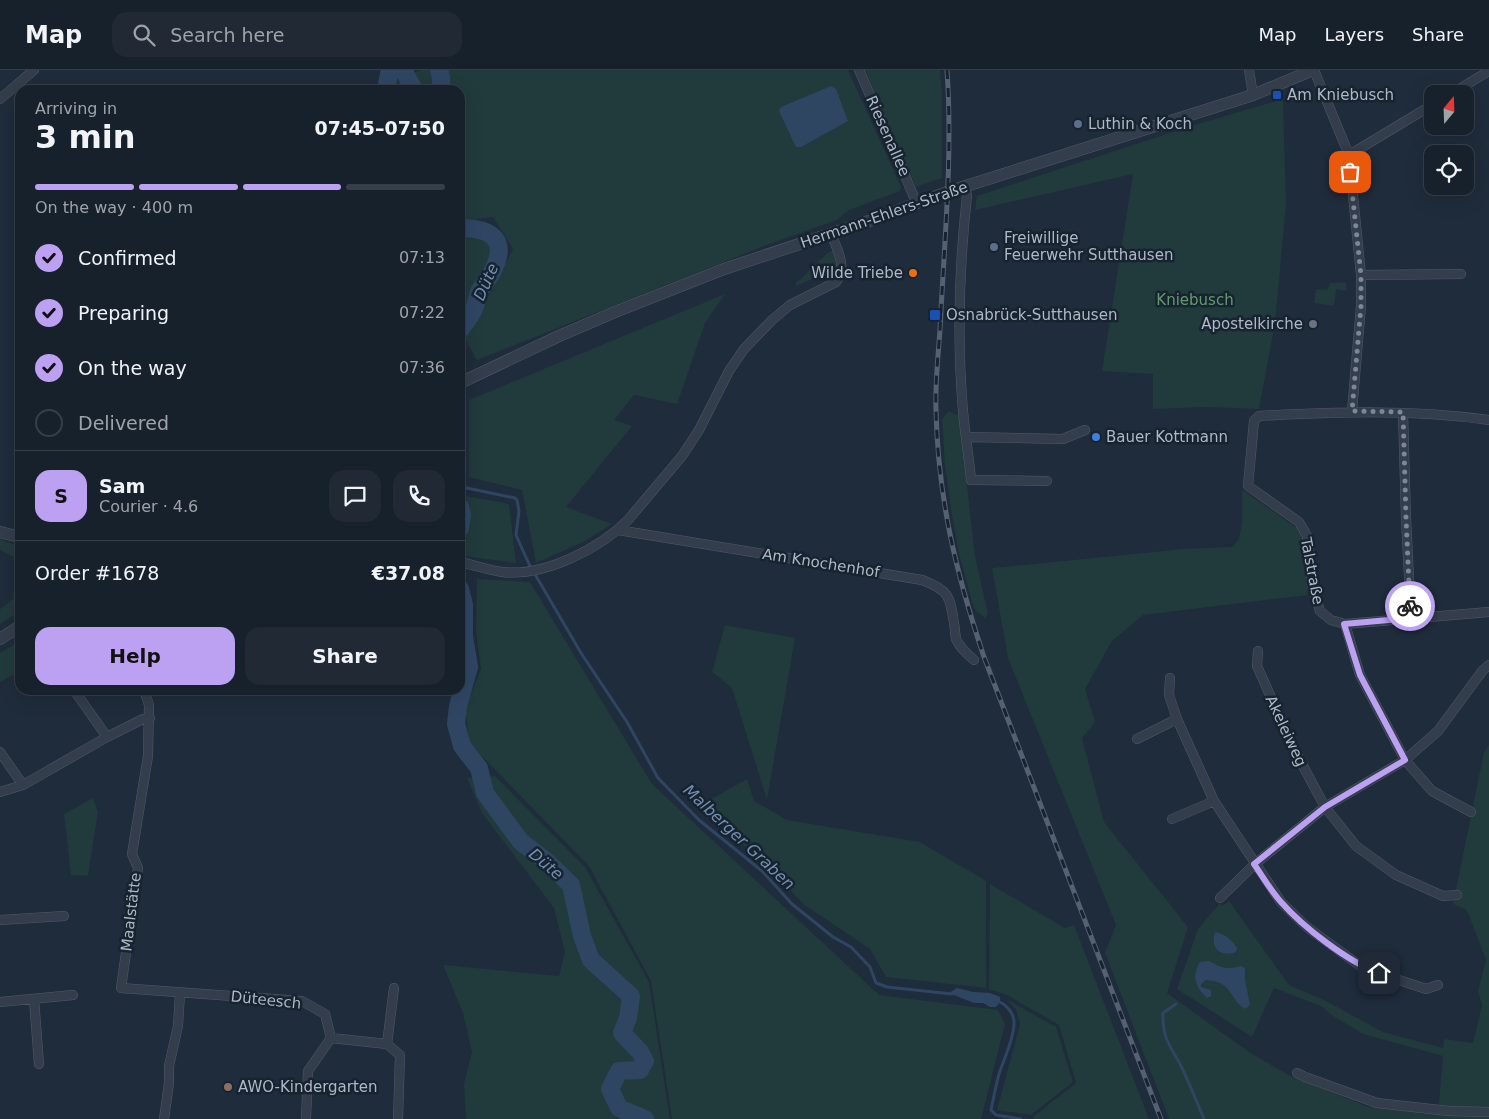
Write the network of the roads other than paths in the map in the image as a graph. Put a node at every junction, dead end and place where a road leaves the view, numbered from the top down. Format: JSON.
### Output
{"nodes":[{"id":1,"x":34,"y":70,"type":"edge"},
{"id":2,"x":859,"y":70,"type":"edge"},
{"id":3,"x":1250,"y":70,"type":"edge"},
{"id":4,"x":1314,"y":70,"type":"edge"},
{"id":5,"x":1489,"y":71,"type":"edge"},
{"id":6,"x":16,"y":85,"type":"edge"},
{"id":7,"x":1466,"y":85,"type":"edge"},
{"id":8,"x":15,"y":86,"type":"edge"},
{"id":9,"x":1253,"y":95,"type":"junction"},
{"id":10,"x":0,"y":99,"type":"edge"},
{"id":11,"x":1424,"y":110,"type":"edge"},
{"id":12,"x":1349,"y":155,"type":"junction"},
{"id":13,"x":965,"y":186,"type":"junction"},
{"id":14,"x":916,"y":202,"type":"junction"},
{"id":15,"x":832,"y":234,"type":"junction"},
{"id":16,"x":1461,"y":274,"type":"dead end"},
{"id":17,"x":1361,"y":275,"type":"junction"},
{"id":18,"x":465,"y":380,"type":"edge"},
{"id":19,"x":1352,"y":411,"type":"junction"},
{"id":20,"x":1403,"y":412,"type":"junction"},
{"id":21,"x":1489,"y":420,"type":"edge"},
{"id":22,"x":1085,"y":430,"type":"dead end"},
{"id":23,"x":966,"y":437,"type":"junction"},
{"id":24,"x":1047,"y":482,"type":"dead end"},
{"id":25,"x":618,"y":530,"type":"junction"},
{"id":26,"x":0,"y":532,"type":"edge"},
{"id":27,"x":15,"y":536,"type":"edge"},
{"id":28,"x":465,"y":563,"type":"edge"},
{"id":29,"x":1489,"y":612,"type":"edge"},
{"id":30,"x":1411,"y":618,"type":"junction"},
{"id":31,"x":1344,"y":624,"type":"junction"},
{"id":32,"x":15,"y":629,"type":"edge"},
{"id":33,"x":0,"y":639,"type":"edge"},
{"id":34,"x":1258,"y":651,"type":"dead end"},
{"id":35,"x":974,"y":660,"type":"dead end"},
{"id":36,"x":1489,"y":665,"type":"edge"},
{"id":37,"x":1170,"y":678,"type":"dead end"},
{"id":38,"x":78,"y":695,"type":"edge"},
{"id":39,"x":146,"y":695,"type":"edge"},
{"id":40,"x":150,"y":718,"type":"junction"},
{"id":41,"x":1177,"y":719,"type":"junction"},
{"id":42,"x":107,"y":737,"type":"junction"},
{"id":43,"x":1137,"y":739,"type":"dead end"},
{"id":44,"x":0,"y":752,"type":"edge"},
{"id":45,"x":1405,"y":760,"type":"junction"},
{"id":46,"x":24,"y":786,"type":"junction"},
{"id":47,"x":0,"y":792,"type":"edge"},
{"id":48,"x":1214,"y":801,"type":"junction"},
{"id":49,"x":1325,"y":807,"type":"junction"},
{"id":50,"x":1471,"y":812,"type":"dead end"},
{"id":51,"x":1172,"y":818,"type":"dead end"},
{"id":52,"x":1254,"y":864,"type":"junction"},
{"id":53,"x":1457,"y":895,"type":"dead end"},
{"id":54,"x":1220,"y":898,"type":"dead end"},
{"id":55,"x":64,"y":916,"type":"dead end"},
{"id":56,"x":0,"y":920,"type":"edge"},
{"id":57,"x":1438,"y":985,"type":"dead end"},
{"id":58,"x":394,"y":988,"type":"dead end"},
{"id":59,"x":180,"y":992,"type":"junction"},
{"id":60,"x":72,"y":995,"type":"dead end"},
{"id":61,"x":34,"y":999,"type":"junction"},
{"id":62,"x":0,"y":1002,"type":"edge"},
{"id":63,"x":331,"y":1038,"type":"junction"},
{"id":64,"x":387,"y":1044,"type":"junction"},
{"id":65,"x":39,"y":1064,"type":"dead end"},
{"id":66,"x":1297,"y":1073,"type":"dead end"},
{"id":67,"x":1489,"y":1112,"type":"edge"},
{"id":68,"x":164,"y":1119,"type":"edge"},
{"id":69,"x":306,"y":1119,"type":"edge"},
{"id":70,"x":398,"y":1119,"type":"edge"}],
"edges":[{"from":1,"to":6,"type":"street"},
{"from":2,"to":14,"type":"street","name":"Riesenallee"},
{"from":3,"to":9,"type":"street"},
{"from":4,"to":9,"type":"street","name":"Hermann-Ehlers-Straße"},
{"from":4,"to":12,"type":"street"},
{"from":5,"to":7,"type":"street"},
{"from":8,"to":10,"type":"street"},
{"from":9,"to":13,"type":"street","name":"Hermann-Ehlers-Straße"},
{"from":11,"to":12,"type":"street"},
{"from":12,"to":17,"type":"street"},
{"from":13,"to":14,"type":"street","name":"Hermann-Ehlers-Straße"},
{"from":13,"to":23,"type":"street"},
{"from":14,"to":15,"type":"street","name":"Hermann-Ehlers-Straße"},
{"from":15,"to":18,"type":"street","name":"Hermann-Ehlers-Straße"},
{"from":15,"to":25,"type":"street"},
{"from":16,"to":17,"type":"street"},
{"from":17,"to":19,"type":"street"},
{"from":19,"to":20,"type":"street"},
{"from":19,"to":31,"type":"street","name":"Talstraße"},
{"from":20,"to":21,"type":"street"},
{"from":20,"to":30,"type":"street"},
{"from":22,"to":23,"type":"street"},
{"from":23,"to":24,"type":"street"},
{"from":25,"to":28,"type":"street"},
{"from":25,"to":35,"type":"street","name":"Am Knochenhof"},
{"from":26,"to":27,"type":"street"},
{"from":29,"to":30,"type":"street"},
{"from":30,"to":31,"type":"street"},
{"from":31,"to":45,"type":"street"},
{"from":32,"to":33,"type":"street"},
{"from":34,"to":49,"type":"street","name":"Akeleiweg"},
{"from":36,"to":45,"type":"street"},
{"from":37,"to":41,"type":"street"},
{"from":38,"to":42,"type":"street"},
{"from":39,"to":40,"type":"street","name":"Maalstätte"},
{"from":40,"to":42,"type":"street"},
{"from":40,"to":59,"type":"street","name":"Maalstätte"},
{"from":41,"to":43,"type":"street"},
{"from":41,"to":48,"type":"street"},
{"from":42,"to":46,"type":"street"},
{"from":44,"to":46,"type":"street"},
{"from":45,"to":49,"type":"street"},
{"from":45,"to":50,"type":"street"},
{"from":46,"to":47,"type":"street"},
{"from":48,"to":51,"type":"street"},
{"from":48,"to":52,"type":"street"},
{"from":49,"to":52,"type":"street"},
{"from":49,"to":53,"type":"street","name":"Akeleiweg"},
{"from":52,"to":54,"type":"street"},
{"from":52,"to":57,"type":"street"},
{"from":55,"to":56,"type":"street"},
{"from":58,"to":64,"type":"street"},
{"from":59,"to":63,"type":"street","name":"Düteesch"},
{"from":59,"to":68,"type":"street"},
{"from":60,"to":61,"type":"street"},
{"from":61,"to":62,"type":"street"},
{"from":61,"to":65,"type":"street"},
{"from":63,"to":64,"type":"street"},
{"from":63,"to":69,"type":"street"},
{"from":64,"to":70,"type":"street"},
{"from":66,"to":67,"type":"street"}]}
